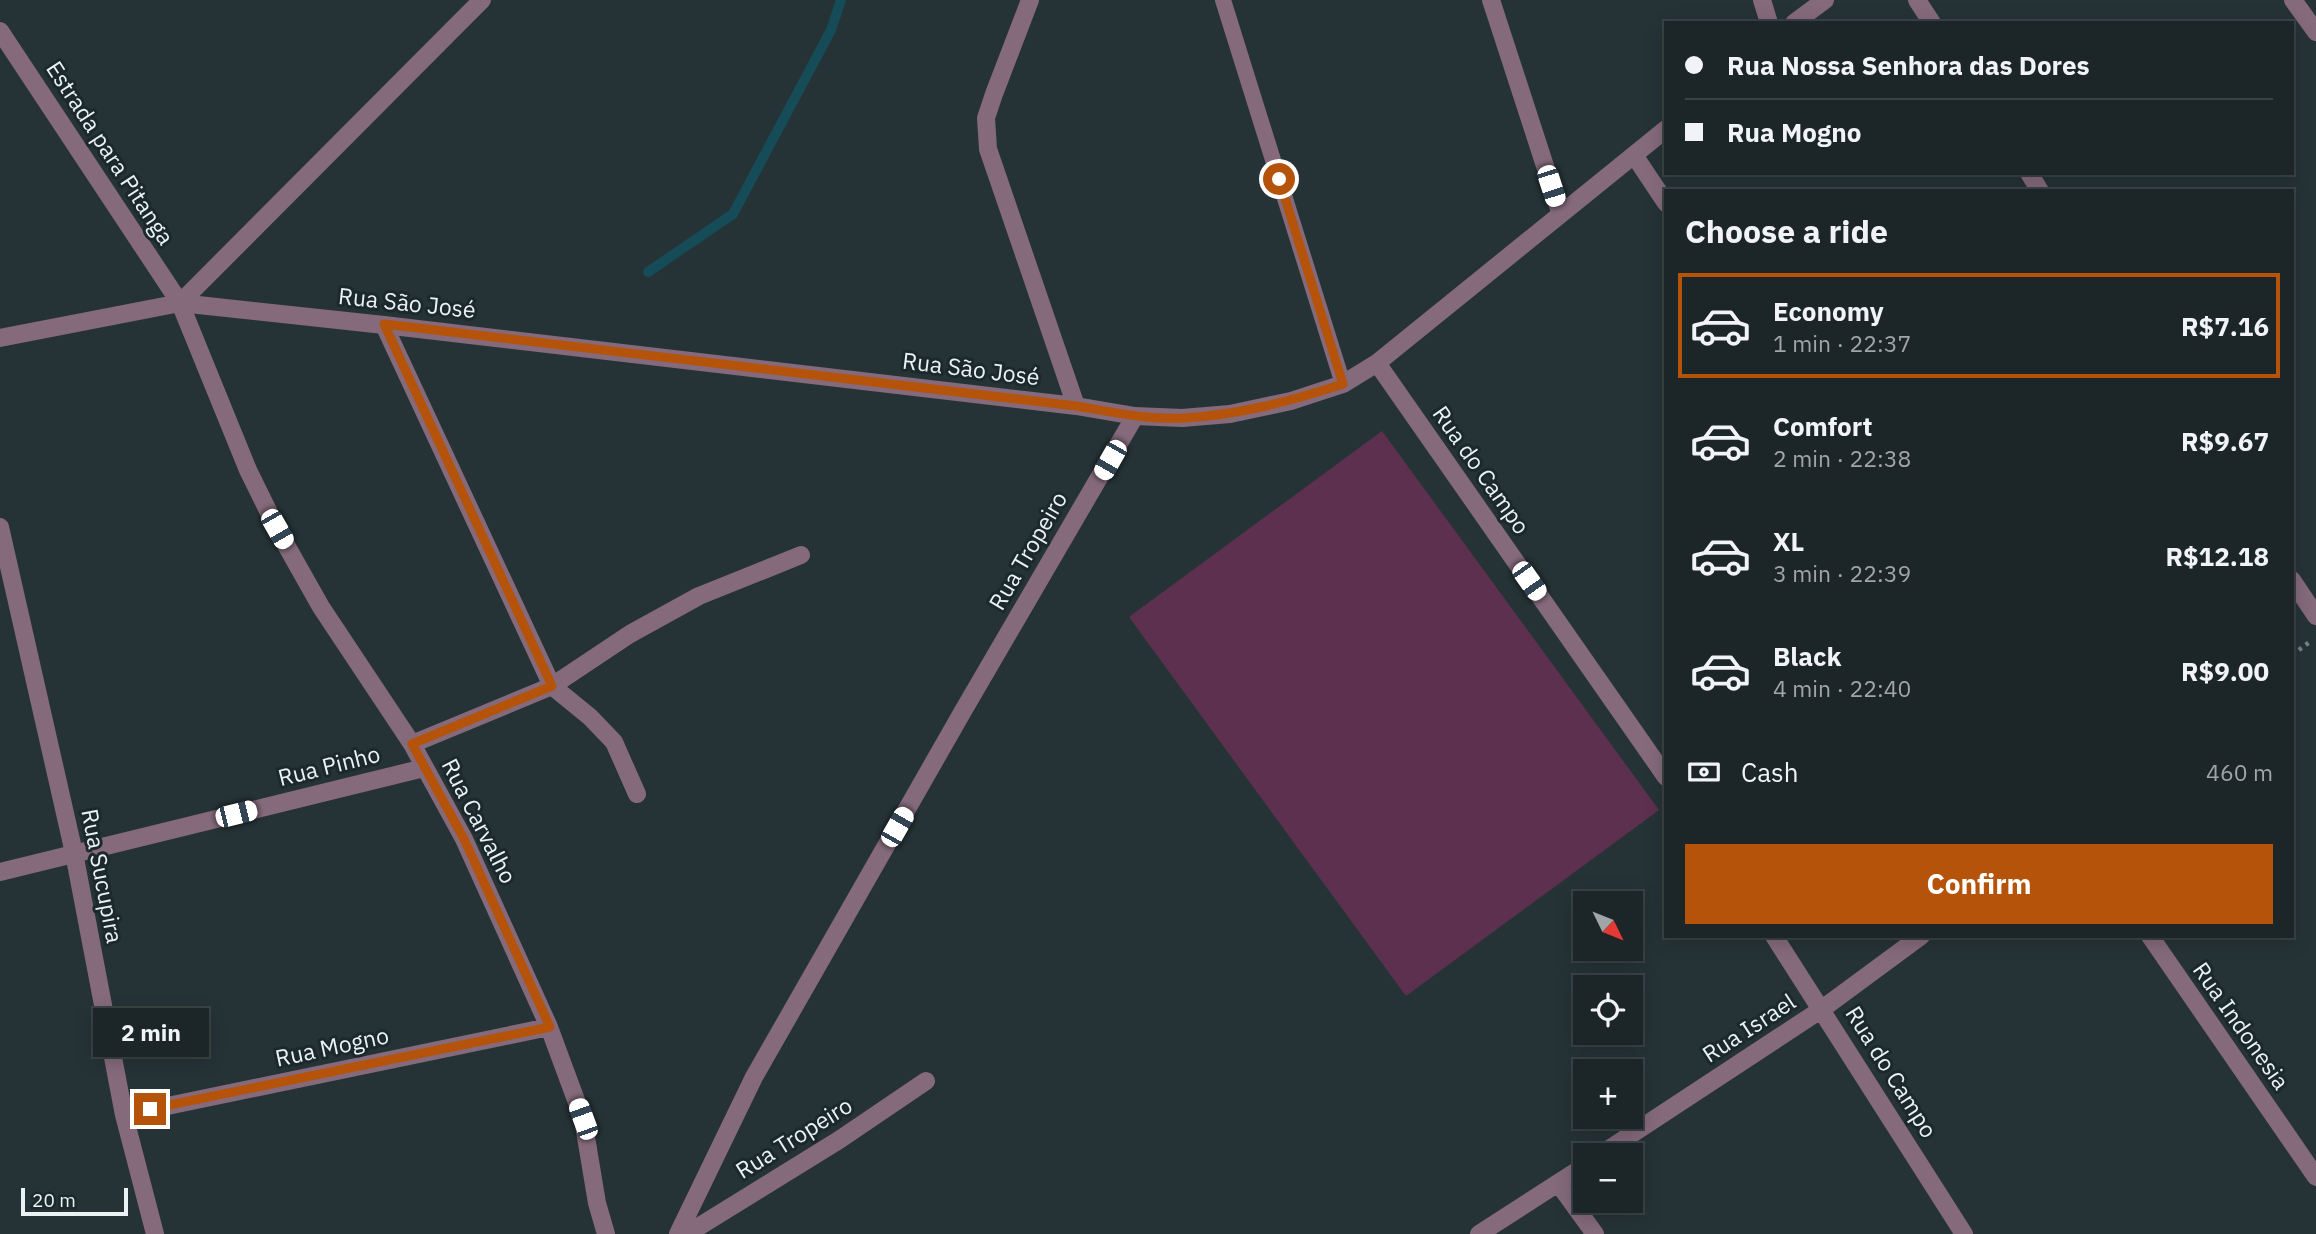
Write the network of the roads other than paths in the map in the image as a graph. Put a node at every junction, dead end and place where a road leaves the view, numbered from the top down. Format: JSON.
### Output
{"nodes":[{"id":1,"x":482,"y":0,"type":"edge"},
{"id":2,"x":1030,"y":0,"type":"edge"},
{"id":3,"x":1223,"y":0,"type":"edge"},
{"id":4,"x":1491,"y":0,"type":"edge"},
{"id":5,"x":1762,"y":0,"type":"edge"},
{"id":6,"x":1825,"y":0,"type":"edge"},
{"id":7,"x":1917,"y":0,"type":"edge"},
{"id":8,"x":2293,"y":0,"type":"edge"},
{"id":9,"x":1768,"y":21,"type":"edge"},
{"id":10,"x":1797,"y":21,"type":"edge"},
{"id":11,"x":1931,"y":21,"type":"edge"},
{"id":12,"x":0,"y":31,"type":"edge"},
{"id":13,"x":2316,"y":32,"type":"edge"},
{"id":14,"x":1664,"y":130,"type":"edge"},
{"id":15,"x":1634,"y":155,"type":"junction"},
{"id":16,"x":1664,"y":200,"type":"edge"},
{"id":17,"x":1560,"y":212,"type":"junction"},
{"id":18,"x":180,"y":303,"type":"junction"},
{"id":19,"x":384,"y":324,"type":"junction"},
{"id":20,"x":0,"y":338,"type":"edge"},
{"id":21,"x":1377,"y":363,"type":"junction"},
{"id":22,"x":1343,"y":384,"type":"junction"},
{"id":23,"x":1076,"y":406,"type":"junction"},
{"id":24,"x":1135,"y":416,"type":"junction"},
{"id":25,"x":0,"y":527,"type":"edge"},
{"id":26,"x":801,"y":555,"type":"dead end"},
{"id":27,"x":2294,"y":583,"type":"edge"},
{"id":28,"x":2316,"y":616,"type":"edge"},
{"id":29,"x":552,"y":686,"type":"junction"},
{"id":30,"x":412,"y":744,"type":"junction"},
{"id":31,"x":424,"y":768,"type":"junction"},
{"id":32,"x":1664,"y":774,"type":"edge"},
{"id":33,"x":637,"y":794,"type":"dead end"},
{"id":34,"x":74,"y":853,"type":"junction"},
{"id":35,"x":0,"y":872,"type":"edge"},
{"id":36,"x":1775,"y":938,"type":"edge"},
{"id":37,"x":1918,"y":938,"type":"edge"},
{"id":38,"x":2151,"y":938,"type":"edge"},
{"id":39,"x":1822,"y":1009,"type":"junction"},
{"id":40,"x":550,"y":1027,"type":"junction"},
{"id":41,"x":926,"y":1081,"type":"dead end"},
{"id":42,"x":124,"y":1115,"type":"junction"},
{"id":43,"x":1618,"y":1143,"type":"edge"},
{"id":44,"x":1573,"y":1173,"type":"edge"},
{"id":45,"x":2316,"y":1177,"type":"edge"},
{"id":46,"x":1558,"y":1183,"type":"junction"},
{"id":47,"x":155,"y":1234,"type":"edge"},
{"id":48,"x":606,"y":1234,"type":"edge"},
{"id":49,"x":678,"y":1234,"type":"edge"},
{"id":50,"x":687,"y":1234,"type":"edge"},
{"id":51,"x":1479,"y":1234,"type":"edge"},
{"id":52,"x":1595,"y":1234,"type":"edge"},
{"id":53,"x":1964,"y":1234,"type":"edge"}],
"edges":[{"from":1,"to":18,"type":"street"},
{"from":2,"to":23,"type":"street"},
{"from":3,"to":22,"type":"lane"},
{"from":4,"to":17,"type":"street"},
{"from":5,"to":9,"type":"street"},
{"from":6,"to":10,"type":"street"},
{"from":7,"to":11,"type":"street"},
{"from":8,"to":13,"type":"street"},
{"from":12,"to":18,"type":"street","name":"Estrada para Pitanga"},
{"from":14,"to":15,"type":"street","name":"Rua São José"},
{"from":15,"to":16,"type":"street"},
{"from":15,"to":17,"type":"street","name":"Rua São José"},
{"from":17,"to":21,"type":"street","name":"Rua São José"},
{"from":18,"to":19,"type":"street","name":"Rua São José"},
{"from":18,"to":20,"type":"street","name":"Rua São José"},
{"from":18,"to":30,"type":"street","name":"Rua Carvalho"},
{"from":19,"to":23,"type":"street","name":"Rua São José"},
{"from":19,"to":29,"type":"street"},
{"from":21,"to":22,"type":"street","name":"Rua São José"},
{"from":21,"to":32,"type":"street","name":"Rua do Campo"},
{"from":22,"to":24,"type":"street","name":"Rua São José"},
{"from":23,"to":24,"type":"street","name":"Rua São José"},
{"from":24,"to":49,"type":"street","name":"Rua Tropeiro"},
{"from":25,"to":34,"type":"street","name":"Rua Sucupira"},
{"from":26,"to":29,"type":"street"},
{"from":27,"to":28,"type":"street"},
{"from":29,"to":30,"type":"street"},
{"from":29,"to":33,"type":"street"},
{"from":30,"to":31,"type":"street","name":"Rua Carvalho"},
{"from":31,"to":34,"type":"street","name":"Rua Pinho"},
{"from":31,"to":40,"type":"street","name":"Rua Carvalho"},
{"from":34,"to":35,"type":"street","name":"Rua Pinho"},
{"from":34,"to":42,"type":"street","name":"Rua Sucupira"},
{"from":36,"to":39,"type":"street","name":"Rua do Campo"},
{"from":37,"to":39,"type":"street","name":"Rua Israel"},
{"from":38,"to":45,"type":"street","name":"Rua Indonesia"},
{"from":39,"to":43,"type":"street","name":"Rua Israel"},
{"from":39,"to":53,"type":"street","name":"Rua do Campo"},
{"from":40,"to":42,"type":"street","name":"Rua Mogno"},
{"from":40,"to":48,"type":"street","name":"Rua Carvalho"},
{"from":41,"to":50,"type":"street","name":"Rua Tropeiro"},
{"from":42,"to":47,"type":"street","name":"Rua Sucupira"},
{"from":44,"to":46,"type":"street"},
{"from":46,"to":51,"type":"street"},
{"from":46,"to":52,"type":"street"}]}
